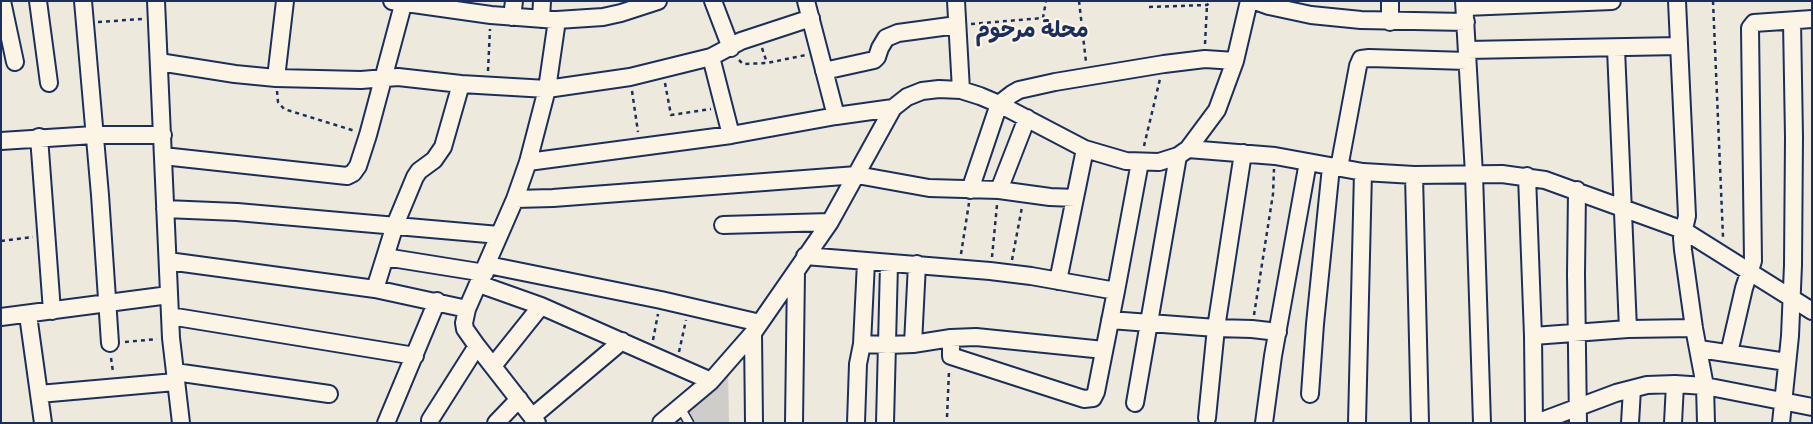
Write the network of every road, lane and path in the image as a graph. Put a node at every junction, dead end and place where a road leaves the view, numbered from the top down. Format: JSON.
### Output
{"nodes":[{"id":1,"x":2,"y":1,"type":"edge"},
{"id":2,"x":38,"y":1,"type":"edge"},
{"id":3,"x":83,"y":1,"type":"edge"},
{"id":4,"x":156,"y":1,"type":"edge"},
{"id":5,"x":285,"y":1,"type":"edge"},
{"id":6,"x":542,"y":1,"type":"edge"},
{"id":7,"x":658,"y":1,"type":"edge"},
{"id":8,"x":713,"y":1,"type":"edge"},
{"id":9,"x":806,"y":1,"type":"edge"},
{"id":10,"x":956,"y":1,"type":"edge"},
{"id":11,"x":1046,"y":1,"type":"edge"},
{"id":12,"x":1079,"y":1,"type":"edge"},
{"id":13,"x":1211,"y":1,"type":"edge"},
{"id":14,"x":1249,"y":1,"type":"edge"},
{"id":15,"x":1255,"y":1,"type":"edge"},
{"id":16,"x":1390,"y":1,"type":"edge"},
{"id":17,"x":1612,"y":1,"type":"edge"},
{"id":18,"x":1677,"y":1,"type":"edge"},
{"id":19,"x":1713,"y":1,"type":"edge"},
{"id":20,"x":400,"y":2,"type":"edge"},
{"id":21,"x":1207,"y":5,"type":"junction"},
{"id":22,"x":1150,"y":7,"type":"dead end"},
{"id":23,"x":1313,"y":8,"type":"edge"},
{"id":24,"x":513,"y":9,"type":"edge"},
{"id":25,"x":1465,"y":10,"type":"edge"},
{"id":26,"x":491,"y":15,"type":"junction"},
{"id":27,"x":156,"y":18,"type":"junction"},
{"id":28,"x":540,"y":18,"type":"junction"},
{"id":29,"x":811,"y":18,"type":"junction"},
{"id":30,"x":1812,"y":19,"type":"edge"},
{"id":31,"x":557,"y":20,"type":"junction"},
{"id":32,"x":1390,"y":22,"type":"junction"},
{"id":33,"x":1792,"y":22,"type":"junction"},
{"id":34,"x":84,"y":23,"type":"junction"},
{"id":35,"x":958,"y":25,"type":"junction"},
{"id":36,"x":1679,"y":46,"type":"junction"},
{"id":37,"x":731,"y":48,"type":"junction"},
{"id":38,"x":1616,"y":49,"type":"junction"},
{"id":39,"x":820,"y":52,"type":"junction"},
{"id":40,"x":1467,"y":55,"type":"junction"},
{"id":41,"x":711,"y":57,"type":"junction"},
{"id":42,"x":1205,"y":59,"type":"junction"},
{"id":43,"x":1235,"y":61,"type":"junction"},
{"id":44,"x":15,"y":62,"type":"dead end"},
{"id":45,"x":159,"y":62,"type":"junction"},
{"id":46,"x":1164,"y":64,"type":"junction"},
{"id":47,"x":662,"y":70,"type":"junction"},
{"id":48,"x":824,"y":71,"type":"junction"},
{"id":49,"x":630,"y":77,"type":"junction"},
{"id":50,"x":1088,"y":77,"type":"junction"},
{"id":51,"x":276,"y":78,"type":"junction"},
{"id":52,"x":384,"y":78,"type":"junction"},
{"id":53,"x":49,"y":83,"type":"dead end"},
{"id":54,"x":461,"y":84,"type":"junction"},
{"id":55,"x":487,"y":86,"type":"junction"},
{"id":56,"x":546,"y":89,"type":"junction"},
{"id":57,"x":961,"y":90,"type":"junction"},
{"id":58,"x":998,"y":104,"type":"junction"},
{"id":59,"x":724,"y":107,"type":"junction"},
{"id":60,"x":893,"y":108,"type":"junction"},
{"id":61,"x":836,"y":116,"type":"junction"},
{"id":62,"x":1027,"y":118,"type":"junction"},
{"id":63,"x":163,"y":134,"type":"junction"},
{"id":64,"x":94,"y":135,"type":"junction"},
{"id":65,"x":368,"y":135,"type":"junction"},
{"id":66,"x":731,"y":135,"type":"junction"},
{"id":67,"x":40,"y":138,"type":"junction"},
{"id":68,"x":1,"y":141,"type":"edge"},
{"id":69,"x":641,"y":147,"type":"junction"},
{"id":70,"x":1085,"y":149,"type":"junction"},
{"id":71,"x":1183,"y":152,"type":"junction"},
{"id":72,"x":1243,"y":153,"type":"junction"},
{"id":73,"x":163,"y":156,"type":"junction"},
{"id":74,"x":1275,"y":156,"type":"junction"},
{"id":75,"x":528,"y":162,"type":"junction"},
{"id":76,"x":1140,"y":162,"type":"junction"},
{"id":77,"x":1308,"y":162,"type":"junction"},
{"id":78,"x":1335,"y":167,"type":"junction"},
{"id":79,"x":1363,"y":172,"type":"junction"},
{"id":80,"x":1474,"y":174,"type":"junction"},
{"id":81,"x":857,"y":175,"type":"junction"},
{"id":82,"x":1414,"y":175,"type":"junction"},
{"id":83,"x":1527,"y":176,"type":"junction"},
{"id":84,"x":970,"y":190,"type":"junction"},
{"id":85,"x":999,"y":190,"type":"junction"},
{"id":86,"x":1577,"y":190,"type":"junction"},
{"id":87,"x":1025,"y":193,"type":"junction"},
{"id":88,"x":1075,"y":198,"type":"junction"},
{"id":89,"x":516,"y":199,"type":"junction"},
{"id":90,"x":1622,"y":207,"type":"junction"},
{"id":91,"x":165,"y":209,"type":"junction"},
{"id":92,"x":830,"y":222,"type":"junction"},
{"id":93,"x":395,"y":225,"type":"junction"},
{"id":94,"x":722,"y":225,"type":"dead end"},
{"id":95,"x":1683,"y":230,"type":"junction"},
{"id":96,"x":46,"y":234,"type":"junction"},
{"id":97,"x":499,"y":235,"type":"junction"},
{"id":98,"x":1,"y":241,"type":"edge"},
{"id":99,"x":1724,"y":254,"type":"junction"},
{"id":100,"x":805,"y":256,"type":"junction"},
{"id":101,"x":385,"y":257,"type":"junction"},
{"id":102,"x":168,"y":261,"type":"junction"},
{"id":103,"x":866,"y":262,"type":"junction"},
{"id":104,"x":890,"y":264,"type":"junction"},
{"id":105,"x":917,"y":264,"type":"junction"},
{"id":106,"x":959,"y":268,"type":"junction"},
{"id":107,"x":990,"y":270,"type":"junction"},
{"id":108,"x":796,"y":271,"type":"junction"},
{"id":109,"x":1009,"y":273,"type":"junction"},
{"id":110,"x":1750,"y":273,"type":"junction"},
{"id":111,"x":484,"y":274,"type":"junction"},
{"id":112,"x":1058,"y":281,"type":"junction"},
{"id":113,"x":375,"y":289,"type":"junction"},
{"id":114,"x":1116,"y":291,"type":"junction"},
{"id":115,"x":169,"y":295,"type":"junction"},
{"id":116,"x":661,"y":300,"type":"junction"},
{"id":117,"x":1792,"y":300,"type":"junction"},
{"id":118,"x":438,"y":302,"type":"junction"},
{"id":119,"x":107,"y":303,"type":"junction"},
{"id":120,"x":542,"y":306,"type":"junction"},
{"id":121,"x":689,"y":308,"type":"junction"},
{"id":122,"x":468,"y":309,"type":"junction"},
{"id":123,"x":52,"y":311,"type":"junction"},
{"id":124,"x":1812,"y":311,"type":"edge"},
{"id":125,"x":28,"y":315,"type":"junction"},
{"id":126,"x":170,"y":316,"type":"junction"},
{"id":127,"x":1,"y":317,"type":"edge"},
{"id":128,"x":1110,"y":320,"type":"junction"},
{"id":129,"x":1148,"y":322,"type":"junction"},
{"id":130,"x":757,"y":328,"type":"junction"},
{"id":131,"x":1216,"y":328,"type":"junction"},
{"id":132,"x":1694,"y":328,"type":"junction"},
{"id":133,"x":1252,"y":329,"type":"junction"},
{"id":134,"x":1628,"y":329,"type":"junction"},
{"id":135,"x":1278,"y":332,"type":"junction"},
{"id":136,"x":1577,"y":333,"type":"junction"},
{"id":137,"x":1533,"y":336,"type":"junction"},
{"id":138,"x":171,"y":338,"type":"junction"},
{"id":139,"x":951,"y":338,"type":"junction"},
{"id":140,"x":622,"y":341,"type":"junction"},
{"id":141,"x":110,"y":343,"type":"junction"},
{"id":142,"x":862,"y":344,"type":"junction"},
{"id":143,"x":913,"y":344,"type":"junction"},
{"id":144,"x":888,"y":345,"type":"junction"},
{"id":145,"x":477,"y":346,"type":"junction"},
{"id":146,"x":1699,"y":349,"type":"junction"},
{"id":147,"x":1104,"y":350,"type":"junction"},
{"id":148,"x":1729,"y":353,"type":"junction"},
{"id":149,"x":651,"y":354,"type":"junction"},
{"id":150,"x":415,"y":356,"type":"junction"},
{"id":151,"x":951,"y":356,"type":"junction"},
{"id":152,"x":1787,"y":362,"type":"junction"},
{"id":153,"x":676,"y":365,"type":"junction"},
{"id":154,"x":492,"y":366,"type":"junction"},
{"id":155,"x":175,"y":377,"type":"junction"},
{"id":156,"x":711,"y":380,"type":"junction"},
{"id":157,"x":1674,"y":384,"type":"junction"},
{"id":158,"x":114,"y":386,"type":"junction"},
{"id":159,"x":1705,"y":386,"type":"junction"},
{"id":160,"x":1632,"y":389,"type":"junction"},
{"id":161,"x":39,"y":394,"type":"junction"},
{"id":162,"x":329,"y":394,"type":"dead end"},
{"id":163,"x":1310,"y":394,"type":"dead end"},
{"id":164,"x":519,"y":399,"type":"junction"},
{"id":165,"x":1783,"y":401,"type":"junction"},
{"id":166,"x":1135,"y":402,"type":"dead end"},
{"id":167,"x":1812,"y":406,"type":"edge"},
{"id":168,"x":680,"y":408,"type":"junction"},
{"id":169,"x":1578,"y":415,"type":"edge"},
{"id":170,"x":947,"y":417,"type":"dead end"},
{"id":171,"x":1207,"y":418,"type":"dead end"},
{"id":172,"x":430,"y":420,"type":"dead end"},
{"id":173,"x":534,"y":420,"type":"edge"},
{"id":174,"x":43,"y":423,"type":"edge"},
{"id":175,"x":180,"y":423,"type":"edge"},
{"id":176,"x":386,"y":423,"type":"edge"},
{"id":177,"x":496,"y":423,"type":"edge"},
{"id":178,"x":661,"y":423,"type":"edge"},
{"id":179,"x":689,"y":423,"type":"edge"},
{"id":180,"x":754,"y":423,"type":"edge"},
{"id":181,"x":794,"y":423,"type":"edge"},
{"id":182,"x":856,"y":423,"type":"edge"},
{"id":183,"x":885,"y":423,"type":"edge"},
{"id":184,"x":1264,"y":423,"type":"edge"},
{"id":185,"x":1357,"y":423,"type":"edge"},
{"id":186,"x":1420,"y":423,"type":"edge"},
{"id":187,"x":1482,"y":423,"type":"edge"},
{"id":188,"x":1535,"y":423,"type":"edge"},
{"id":189,"x":1630,"y":423,"type":"edge"},
{"id":190,"x":1673,"y":423,"type":"edge"},
{"id":191,"x":1706,"y":423,"type":"edge"},
{"id":192,"x":1781,"y":423,"type":"edge"}],
"edges":[{"from":1,"to":44,"type":"street"},
{"from":2,"to":53,"type":"street"},
{"from":3,"to":34,"type":"street"},
{"from":4,"to":27,"type":"street"},
{"from":5,"to":51,"type":"street"},
{"from":6,"to":28,"type":"street"},
{"from":7,"to":31,"type":"street"},
{"from":8,"to":37,"type":"street"},
{"from":9,"to":29,"type":"street"},
{"from":10,"to":35,"type":"street"},
{"from":11,"to":35,"type":"path"},
{"from":12,"to":50,"type":"path"},
{"from":13,"to":21,"type":"path"},
{"from":14,"to":43,"type":"street"},
{"from":15,"to":23,"type":"street"},
{"from":16,"to":32,"type":"street"},
{"from":17,"to":25,"type":"street"},
{"from":18,"to":36,"type":"street"},
{"from":19,"to":99,"type":"path"},
{"from":20,"to":26,"type":"street"},
{"from":20,"to":52,"type":"street"},
{"from":21,"to":22,"type":"path"},
{"from":21,"to":42,"type":"path"},
{"from":23,"to":32,"type":"street"},
{"from":24,"to":26,"type":"street"},
{"from":24,"to":28,"type":"street"},
{"from":25,"to":32,"type":"street"},
{"from":25,"to":40,"type":"street"},
{"from":26,"to":55,"type":"path"},
{"from":27,"to":34,"type":"path"},
{"from":27,"to":45,"type":"street"},
{"from":28,"to":31,"type":"street"},
{"from":29,"to":37,"type":"street"},
{"from":29,"to":39,"type":"street"},
{"from":30,"to":33,"type":"street"},
{"from":31,"to":56,"type":"street"},
{"from":33,"to":110,"type":"street"},
{"from":33,"to":117,"type":"street"},
{"from":34,"to":64,"type":"street"},
{"from":35,"to":48,"type":"street"},
{"from":35,"to":57,"type":"street"},
{"from":36,"to":38,"type":"street"},
{"from":36,"to":95,"type":"street"},
{"from":37,"to":39,"type":"path"},
{"from":37,"to":41,"type":"street"},
{"from":38,"to":40,"type":"street"},
{"from":38,"to":90,"type":"street"},
{"from":39,"to":48,"type":"street"},
{"from":40,"to":78,"type":"street"},
{"from":40,"to":80,"type":"street"},
{"from":41,"to":47,"type":"street"},
{"from":41,"to":59,"type":"street"},
{"from":42,"to":43,"type":"street"},
{"from":42,"to":46,"type":"street"},
{"from":43,"to":71,"type":"street"},
{"from":45,"to":51,"type":"street"},
{"from":45,"to":63,"type":"street"},
{"from":46,"to":50,"type":"street"},
{"from":46,"to":76,"type":"path"},
{"from":47,"to":49,"type":"street"},
{"from":47,"to":59,"type":"path"},
{"from":48,"to":61,"type":"street"},
{"from":49,"to":56,"type":"street"},
{"from":49,"to":69,"type":"path"},
{"from":50,"to":58,"type":"street"},
{"from":51,"to":52,"type":"street"},
{"from":51,"to":65,"type":"path"},
{"from":52,"to":54,"type":"street"},
{"from":52,"to":65,"type":"street"},
{"from":54,"to":55,"type":"street"},
{"from":54,"to":93,"type":"street"},
{"from":55,"to":56,"type":"street"},
{"from":56,"to":75,"type":"street"},
{"from":57,"to":58,"type":"street"},
{"from":57,"to":60,"type":"street"},
{"from":58,"to":62,"type":"street"},
{"from":58,"to":84,"type":"street"},
{"from":59,"to":66,"type":"street"},
{"from":60,"to":61,"type":"street"},
{"from":60,"to":81,"type":"street"},
{"from":61,"to":66,"type":"street"},
{"from":62,"to":70,"type":"street"},
{"from":62,"to":85,"type":"street"},
{"from":63,"to":64,"type":"street"},
{"from":63,"to":73,"type":"street"},
{"from":64,"to":67,"type":"street"},
{"from":64,"to":119,"type":"street"},
{"from":65,"to":73,"type":"street"},
{"from":66,"to":69,"type":"street"},
{"from":67,"to":68,"type":"street"},
{"from":67,"to":96,"type":"street"},
{"from":69,"to":75,"type":"street"},
{"from":70,"to":76,"type":"street"},
{"from":70,"to":88,"type":"street"},
{"from":71,"to":72,"type":"street"},
{"from":71,"to":76,"type":"street"},
{"from":71,"to":129,"type":"street"},
{"from":72,"to":74,"type":"street"},
{"from":72,"to":131,"type":"street"},
{"from":73,"to":91,"type":"street"},
{"from":74,"to":77,"type":"street"},
{"from":74,"to":133,"type":"path"},
{"from":75,"to":89,"type":"street"},
{"from":76,"to":114,"type":"street"},
{"from":77,"to":78,"type":"street"},
{"from":77,"to":135,"type":"street"},
{"from":78,"to":79,"type":"street"},
{"from":78,"to":163,"type":"street"},
{"from":79,"to":82,"type":"street"},
{"from":79,"to":185,"type":"street"},
{"from":80,"to":82,"type":"street"},
{"from":80,"to":83,"type":"street"},
{"from":80,"to":187,"type":"street"},
{"from":81,"to":84,"type":"street"},
{"from":81,"to":89,"type":"street"},
{"from":81,"to":92,"type":"street"},
{"from":82,"to":186,"type":"street"},
{"from":83,"to":86,"type":"street"},
{"from":83,"to":137,"type":"street"},
{"from":84,"to":85,"type":"street"},
{"from":84,"to":106,"type":"path"},
{"from":85,"to":87,"type":"street"},
{"from":85,"to":107,"type":"path"},
{"from":86,"to":90,"type":"street"},
{"from":86,"to":136,"type":"street"},
{"from":87,"to":88,"type":"street"},
{"from":87,"to":109,"type":"path"},
{"from":88,"to":112,"type":"street"},
{"from":89,"to":97,"type":"street"},
{"from":90,"to":95,"type":"street"},
{"from":90,"to":134,"type":"street"},
{"from":91,"to":93,"type":"street"},
{"from":91,"to":102,"type":"street"},
{"from":92,"to":94,"type":"street"},
{"from":92,"to":100,"type":"street"},
{"from":93,"to":97,"type":"street"},
{"from":93,"to":101,"type":"street"},
{"from":95,"to":99,"type":"street"},
{"from":95,"to":132,"type":"street"},
{"from":96,"to":98,"type":"path"},
{"from":96,"to":123,"type":"street"},
{"from":97,"to":111,"type":"street"},
{"from":99,"to":110,"type":"street"},
{"from":100,"to":103,"type":"street"},
{"from":100,"to":108,"type":"street"},
{"from":101,"to":111,"type":"street"},
{"from":101,"to":113,"type":"street"},
{"from":102,"to":113,"type":"street"},
{"from":102,"to":115,"type":"street"},
{"from":103,"to":104,"type":"street"},
{"from":103,"to":142,"type":"street"},
{"from":104,"to":105,"type":"street"},
{"from":104,"to":144,"type":"street"},
{"from":105,"to":106,"type":"street"},
{"from":105,"to":143,"type":"street"},
{"from":106,"to":107,"type":"street"},
{"from":107,"to":109,"type":"street"},
{"from":108,"to":130,"type":"street"},
{"from":108,"to":181,"type":"street"},
{"from":109,"to":112,"type":"street"},
{"from":110,"to":117,"type":"street"},
{"from":110,"to":148,"type":"street"},
{"from":111,"to":116,"type":"street"},
{"from":111,"to":120,"type":"street"},
{"from":111,"to":122,"type":"street"},
{"from":112,"to":114,"type":"street"},
{"from":113,"to":118,"type":"street"},
{"from":114,"to":128,"type":"street"},
{"from":115,"to":119,"type":"street"},
{"from":115,"to":126,"type":"street"},
{"from":116,"to":121,"type":"street"},
{"from":116,"to":149,"type":"path"},
{"from":117,"to":124,"type":"street"},
{"from":117,"to":152,"type":"street"},
{"from":118,"to":122,"type":"street"},
{"from":118,"to":150,"type":"street"},
{"from":119,"to":123,"type":"street"},
{"from":119,"to":141,"type":"street"},
{"from":120,"to":140,"type":"street"},
{"from":120,"to":154,"type":"street"},
{"from":121,"to":130,"type":"street"},
{"from":121,"to":153,"type":"path"},
{"from":122,"to":145,"type":"street"},
{"from":123,"to":125,"type":"street"},
{"from":125,"to":127,"type":"street"},
{"from":125,"to":161,"type":"street"},
{"from":126,"to":138,"type":"street"},
{"from":126,"to":150,"type":"street"},
{"from":128,"to":129,"type":"street"},
{"from":128,"to":147,"type":"street"},
{"from":129,"to":131,"type":"street"},
{"from":129,"to":166,"type":"street"},
{"from":130,"to":156,"type":"street"},
{"from":130,"to":180,"type":"street"},
{"from":131,"to":133,"type":"street"},
{"from":131,"to":171,"type":"street"},
{"from":132,"to":134,"type":"street"},
{"from":132,"to":146,"type":"street"},
{"from":133,"to":135,"type":"street"},
{"from":134,"to":136,"type":"street"},
{"from":135,"to":184,"type":"street"},
{"from":136,"to":137,"type":"street"},
{"from":136,"to":169,"type":"street"},
{"from":137,"to":188,"type":"street"},
{"from":138,"to":141,"type":"path"},
{"from":138,"to":155,"type":"street"},
{"from":139,"to":143,"type":"street"},
{"from":139,"to":147,"type":"street"},
{"from":139,"to":151,"type":"street"},
{"from":140,"to":149,"type":"street"},
{"from":140,"to":173,"type":"street"},
{"from":141,"to":158,"type":"path"},
{"from":142,"to":144,"type":"street"},
{"from":142,"to":182,"type":"street"},
{"from":143,"to":144,"type":"street"},
{"from":144,"to":183,"type":"street"},
{"from":145,"to":154,"type":"street"},
{"from":145,"to":172,"type":"street"},
{"from":146,"to":148,"type":"street"},
{"from":146,"to":159,"type":"street"},
{"from":147,"to":151,"type":"street"},
{"from":148,"to":152,"type":"street"},
{"from":149,"to":153,"type":"street"},
{"from":150,"to":176,"type":"street"},
{"from":151,"to":170,"type":"path"},
{"from":152,"to":165,"type":"street"},
{"from":153,"to":156,"type":"street"},
{"from":154,"to":164,"type":"street"},
{"from":155,"to":158,"type":"street"},
{"from":155,"to":162,"type":"street"},
{"from":155,"to":175,"type":"street"},
{"from":156,"to":168,"type":"street"},
{"from":157,"to":159,"type":"street"},
{"from":157,"to":160,"type":"street"},
{"from":157,"to":190,"type":"street"},
{"from":158,"to":161,"type":"street"},
{"from":159,"to":165,"type":"street"},
{"from":159,"to":191,"type":"street"},
{"from":160,"to":169,"type":"street"},
{"from":160,"to":189,"type":"street"},
{"from":161,"to":174,"type":"street"},
{"from":164,"to":173,"type":"street"},
{"from":164,"to":177,"type":"street"},
{"from":165,"to":167,"type":"street"},
{"from":165,"to":192,"type":"street"},
{"from":168,"to":178,"type":"street"},
{"from":168,"to":179,"type":"lane"},
{"from":169,"to":188,"type":"street"}]}
